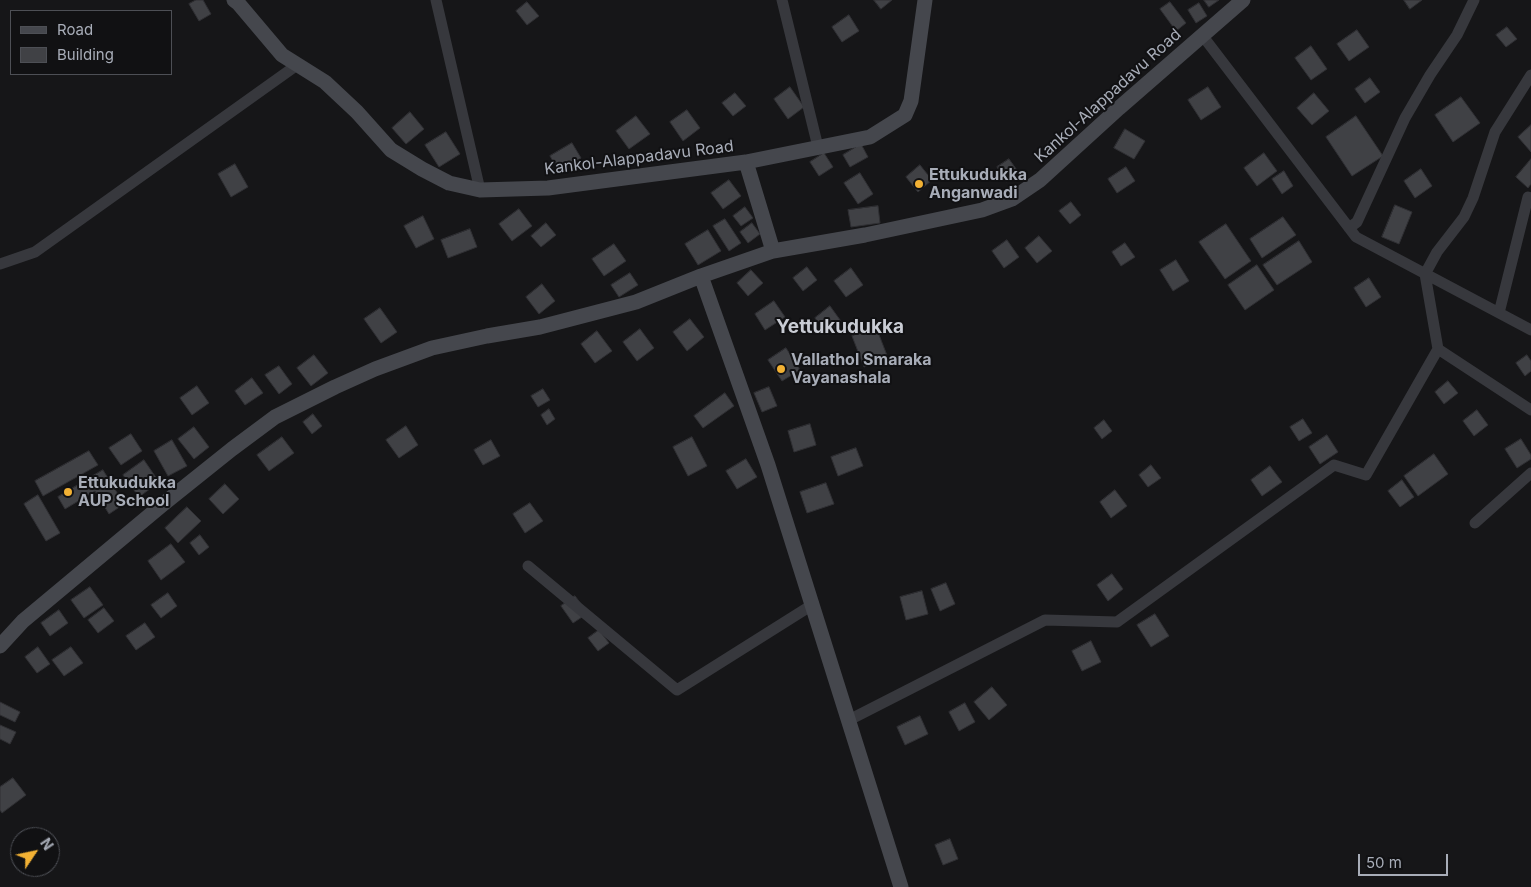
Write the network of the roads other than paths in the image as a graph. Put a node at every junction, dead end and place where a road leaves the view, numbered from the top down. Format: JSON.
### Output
{"nodes":[{"id":1,"x":234,"y":0,"type":"edge"},
{"id":2,"x":436,"y":0,"type":"edge"},
{"id":3,"x":782,"y":0,"type":"edge"},
{"id":4,"x":925,"y":0,"type":"edge"},
{"id":5,"x":1243,"y":0,"type":"edge"},
{"id":6,"x":1474,"y":0,"type":"edge"},
{"id":7,"x":1202,"y":34,"type":"junction"},
{"id":8,"x":297,"y":65,"type":"junction"},
{"id":9,"x":1531,"y":75,"type":"edge"},
{"id":10,"x":818,"y":147,"type":"junction"},
{"id":11,"x":746,"y":162,"type":"junction"},
{"id":12,"x":480,"y":190,"type":"junction"},
{"id":13,"x":1528,"y":198,"type":"dead end"},
{"id":14,"x":1350,"y":228,"type":"junction"},
{"id":15,"x":773,"y":251,"type":"junction"},
{"id":16,"x":0,"y":264,"type":"edge"},
{"id":17,"x":1426,"y":274,"type":"junction"},
{"id":18,"x":701,"y":276,"type":"junction"},
{"id":19,"x":1499,"y":313,"type":"junction"},
{"id":20,"x":1531,"y":330,"type":"edge"},
{"id":21,"x":1438,"y":350,"type":"junction"},
{"id":22,"x":1531,"y":410,"type":"edge"},
{"id":23,"x":1531,"y":473,"type":"edge"},
{"id":24,"x":1474,"y":523,"type":"dead end"},
{"id":25,"x":528,"y":566,"type":"dead end"},
{"id":26,"x":812,"y":605,"type":"junction"},
{"id":27,"x":0,"y":646,"type":"edge"},
{"id":28,"x":849,"y":720,"type":"junction"},
{"id":29,"x":901,"y":887,"type":"edge"}],
"edges":[{"from":1,"to":8,"type":"main road","name":"Kankol-Alappadavu Road"},
{"from":2,"to":12,"type":"street"},
{"from":3,"to":10,"type":"street"},
{"from":4,"to":10,"type":"main road"},
{"from":5,"to":7,"type":"main road","name":"Kankol-Alappadavu Road"},
{"from":6,"to":14,"type":"street"},
{"from":7,"to":14,"type":"street"},
{"from":7,"to":15,"type":"main road","name":"Kankol-Alappadavu Road"},
{"from":8,"to":12,"type":"main road","name":"Kankol-Alappadavu Road"},
{"from":8,"to":16,"type":"street"},
{"from":9,"to":17,"type":"street"},
{"from":10,"to":11,"type":"main road"},
{"from":11,"to":12,"type":"main road","name":"Kankol-Alappadavu Road"},
{"from":11,"to":15,"type":"main road","name":"Kankol-Alappadavu Road"},
{"from":13,"to":19,"type":"street"},
{"from":14,"to":17,"type":"street"},
{"from":15,"to":18,"type":"main road"},
{"from":17,"to":19,"type":"street"},
{"from":17,"to":21,"type":"street"},
{"from":18,"to":26,"type":"main road"},
{"from":18,"to":27,"type":"main road"},
{"from":19,"to":20,"type":"street"},
{"from":21,"to":22,"type":"street"},
{"from":21,"to":28,"type":"street"},
{"from":23,"to":24,"type":"street"},
{"from":25,"to":26,"type":"street"},
{"from":26,"to":28,"type":"main road"},
{"from":28,"to":29,"type":"main road"}]}
